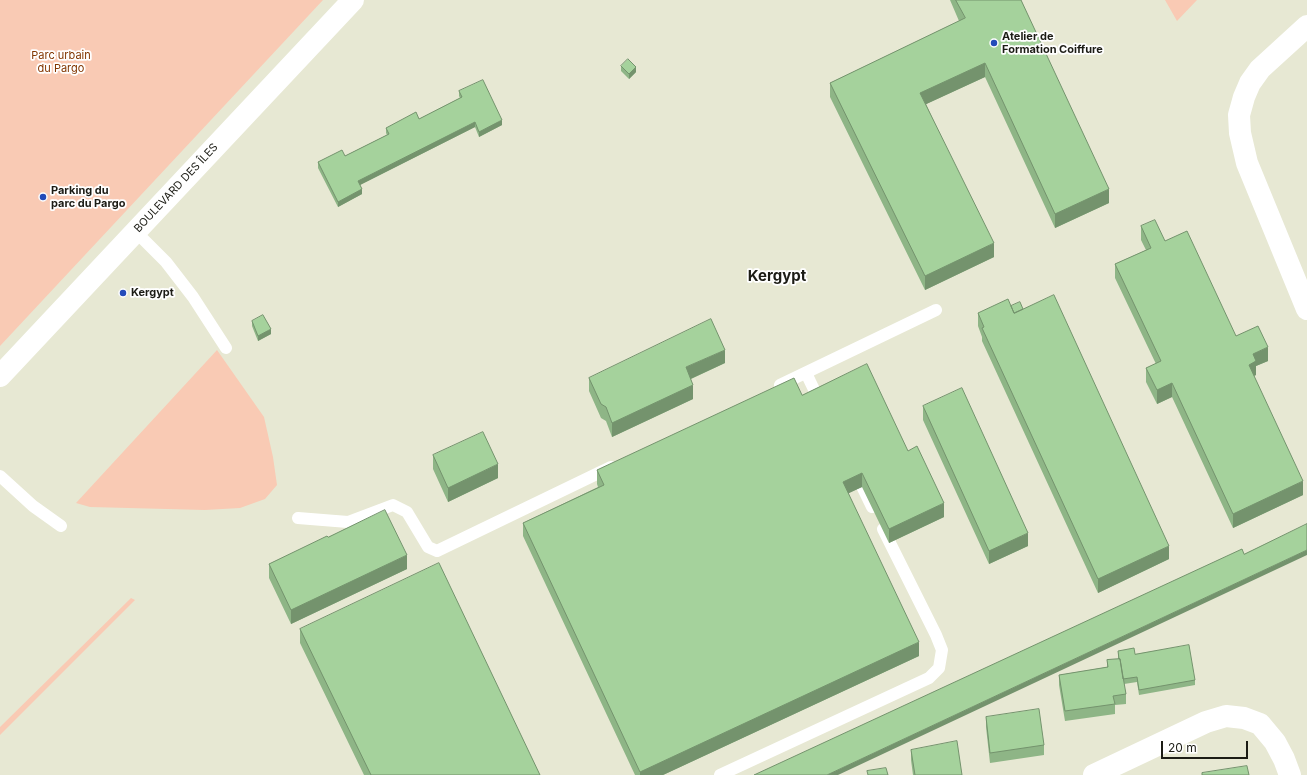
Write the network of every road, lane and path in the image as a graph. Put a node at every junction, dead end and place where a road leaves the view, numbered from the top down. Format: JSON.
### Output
{"nodes":[{"id":1,"x":353,"y":0,"type":"edge"},
{"id":2,"x":1307,"y":26,"type":"edge"},
{"id":3,"x":135,"y":231,"type":"junction"},
{"id":4,"x":1307,"y":308,"type":"edge"},
{"id":5,"x":936,"y":310,"type":"dead end"},
{"id":6,"x":226,"y":348,"type":"dead end"},
{"id":7,"x":806,"y":373,"type":"junction"},
{"id":8,"x":0,"y":376,"type":"edge"},
{"id":9,"x":770,"y":390,"type":"edge"},
{"id":10,"x":827,"y":416,"type":"edge"},
{"id":11,"x":848,"y":458,"type":"edge"},
{"id":12,"x":620,"y":463,"type":"edge"},
{"id":13,"x":0,"y":476,"type":"edge"},
{"id":14,"x":298,"y":518,"type":"dead end"},
{"id":15,"x":61,"y":526,"type":"dead end"},
{"id":16,"x":720,"y":775,"type":"edge"},
{"id":17,"x":1094,"y":775,"type":"edge"},
{"id":18,"x":1290,"y":775,"type":"edge"}],
"edges":[{"from":1,"to":3,"type":"street","name":"BOULEVARD DES ÎLES"},
{"from":2,"to":4,"type":"street"},
{"from":3,"to":6,"type":"lane"},
{"from":3,"to":8,"type":"street","name":"BOULEVARD DES ÎLES"},
{"from":5,"to":7,"type":"lane"},
{"from":7,"to":9,"type":"lane"},
{"from":7,"to":10,"type":"lane"},
{"from":11,"to":16,"type":"lane"},
{"from":12,"to":14,"type":"lane"},
{"from":13,"to":15,"type":"lane"},
{"from":17,"to":18,"type":"street"}]}
